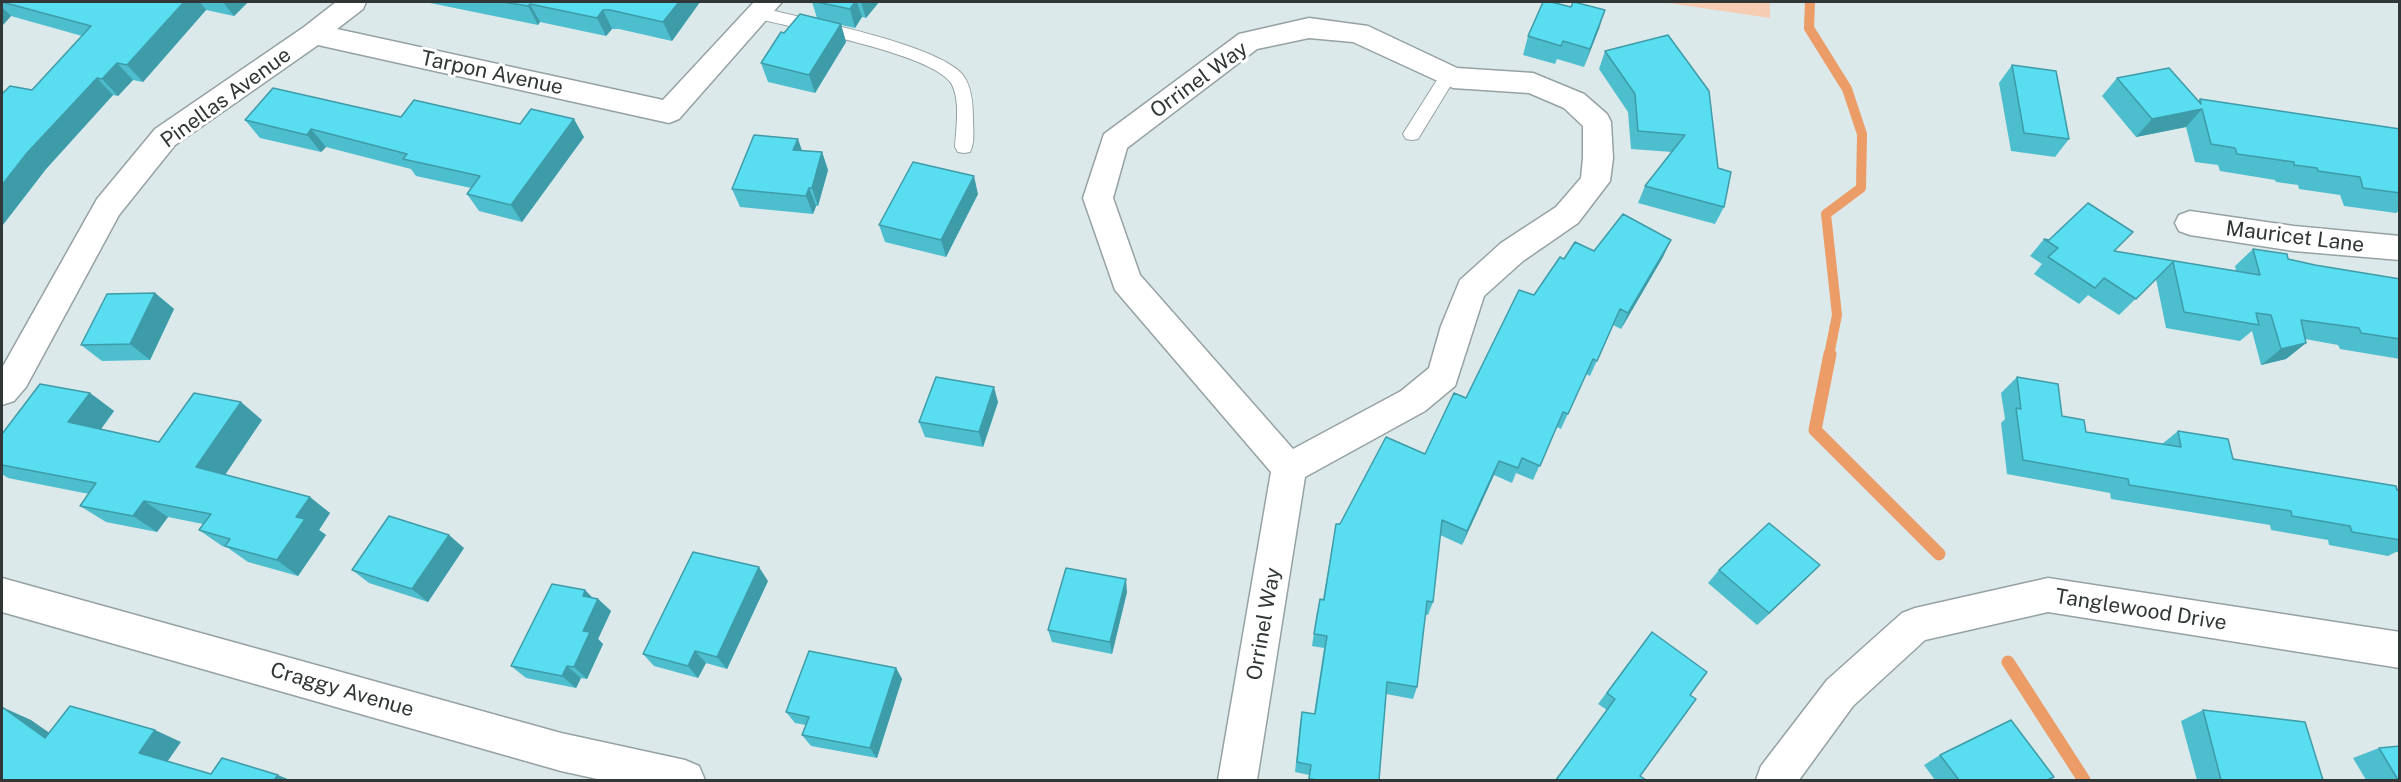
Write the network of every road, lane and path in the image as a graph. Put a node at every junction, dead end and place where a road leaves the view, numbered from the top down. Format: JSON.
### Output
{"nodes":[{"id":1,"x":353,"y":2,"type":"edge"},
{"id":2,"x":764,"y":7,"type":"edge"},
{"id":3,"x":314,"y":34,"type":"junction"},
{"id":4,"x":1448,"y":76,"type":"junction"},
{"id":5,"x":1412,"y":134,"type":"dead end"},
{"id":6,"x":963,"y":147,"type":"dead end"},
{"id":7,"x":2190,"y":223,"type":"dead end"},
{"id":8,"x":2400,"y":248,"type":"edge"},
{"id":9,"x":2,"y":391,"type":"edge"},
{"id":10,"x":1288,"y":468,"type":"junction"},
{"id":11,"x":2,"y":595,"type":"edge"},
{"id":12,"x":2400,"y":650,"type":"edge"},
{"id":13,"x":685,"y":780,"type":"edge"},
{"id":14,"x":1237,"y":780,"type":"edge"},
{"id":15,"x":1775,"y":780,"type":"edge"}],
"edges":[{"from":1,"to":3,"type":"street","name":"Pinellas Avenue"},
{"from":2,"to":3,"type":"street","name":"Tarpon Avenue"},
{"from":2,"to":6,"type":"lane"},
{"from":3,"to":9,"type":"street","name":"Pinellas Avenue"},
{"from":4,"to":5,"type":"lane"},
{"from":4,"to":10,"type":"street","name":"Orrinel Way"},
{"from":4,"to":10,"type":"street","name":"Orrinel Way"},
{"from":7,"to":8,"type":"street","name":"Mauricet Lane"},
{"from":10,"to":14,"type":"street","name":"Orrinel Way"},
{"from":11,"to":13,"type":"street","name":"Craggy Avenue"},
{"from":12,"to":15,"type":"street","name":"Tanglewood Drive"}]}
